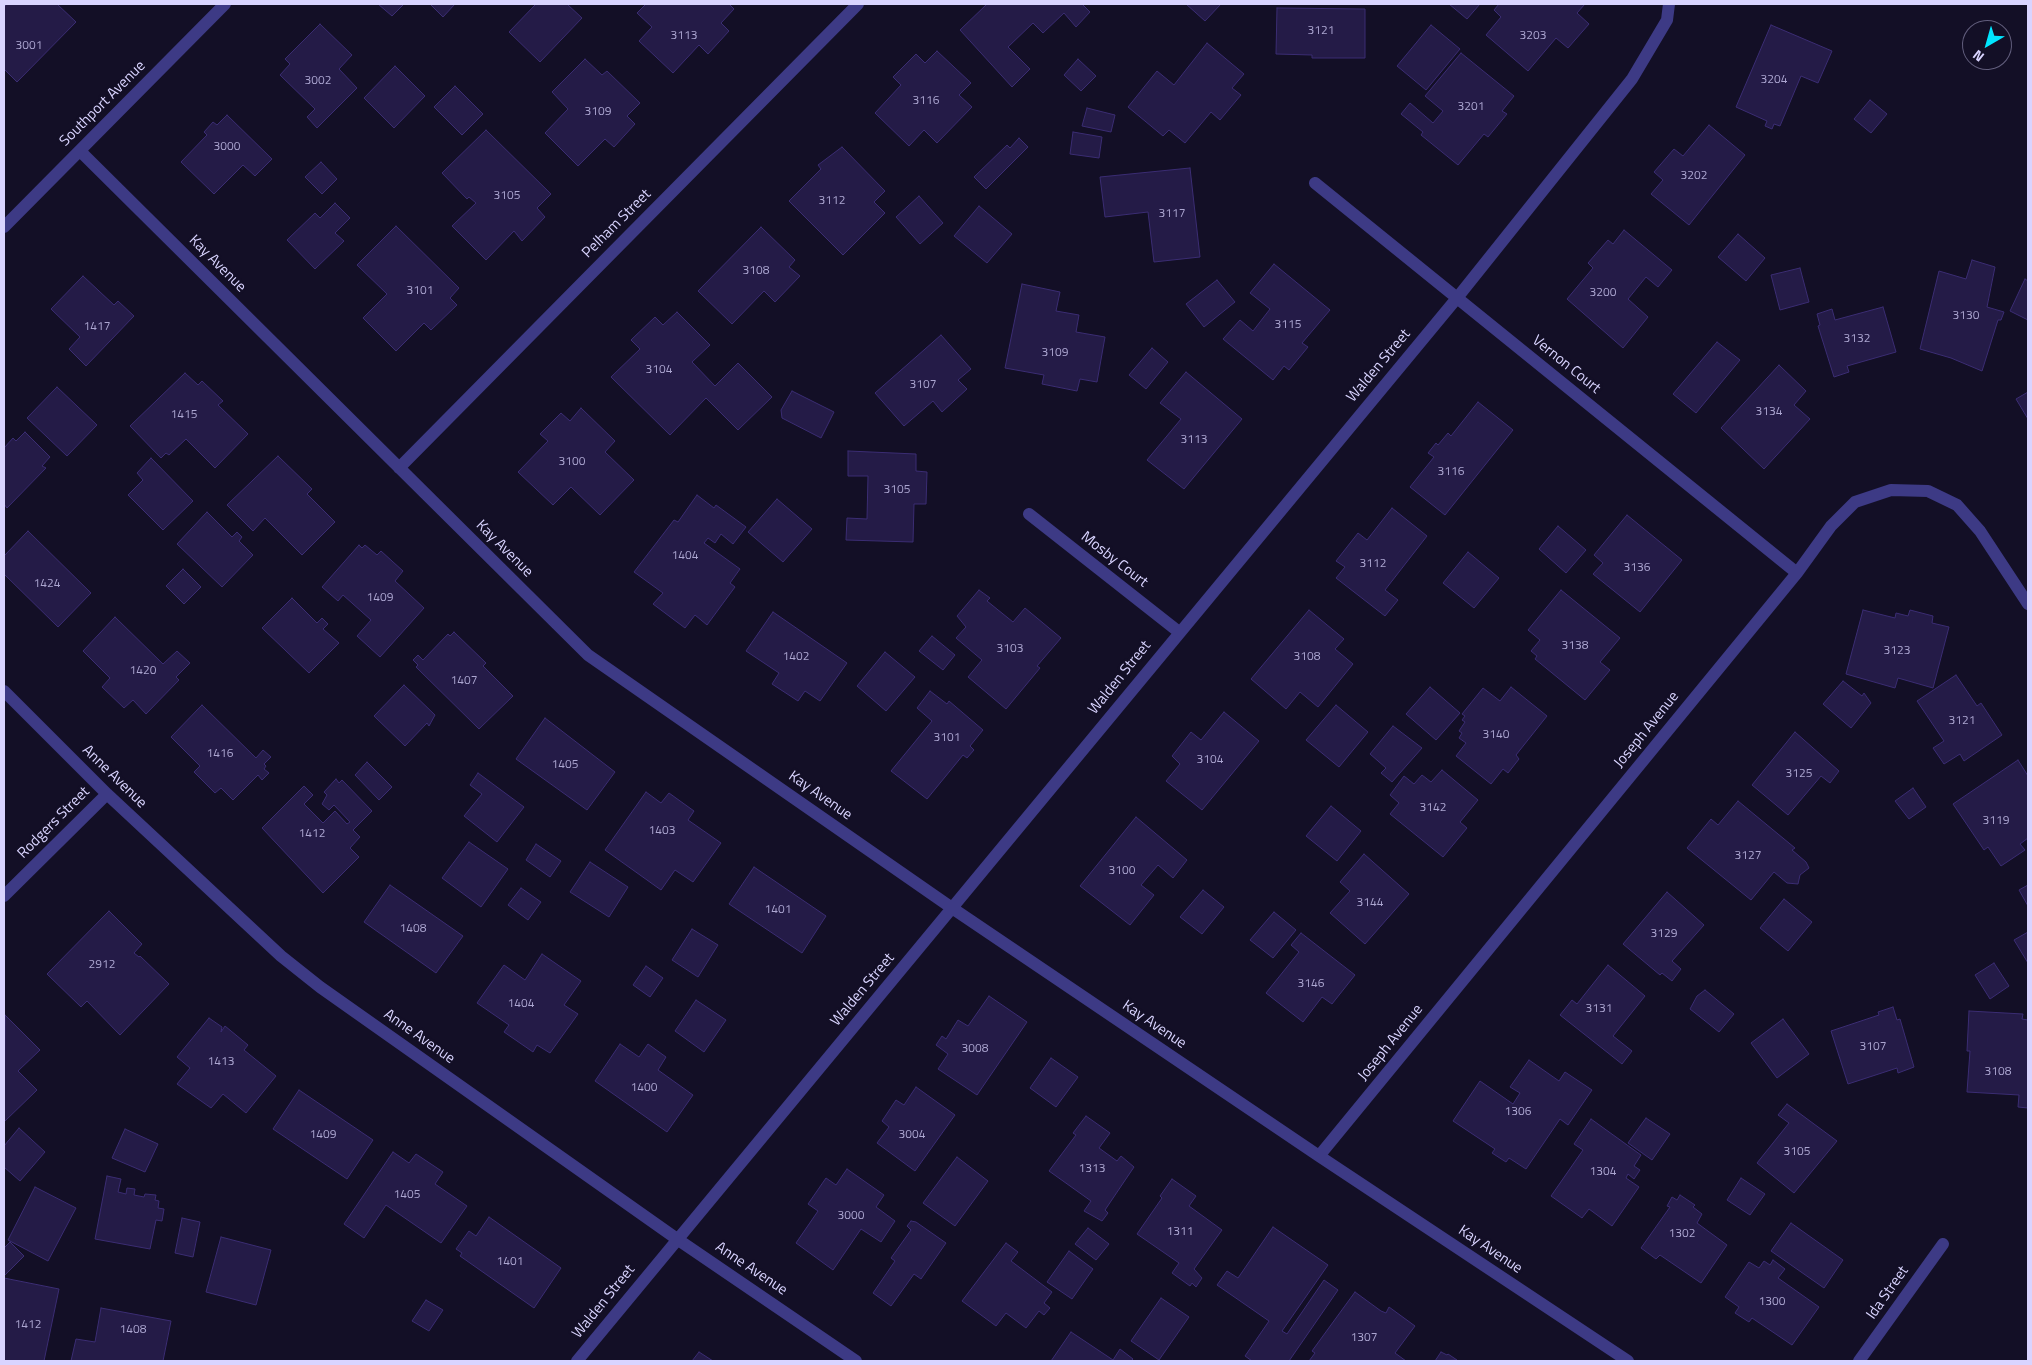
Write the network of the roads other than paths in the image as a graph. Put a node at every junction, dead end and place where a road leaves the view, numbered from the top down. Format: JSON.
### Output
{"nodes":[{"id":1,"x":225,"y":4,"type":"edge"},
{"id":2,"x":858,"y":4,"type":"edge"},
{"id":3,"x":1669,"y":4,"type":"edge"},
{"id":4,"x":80,"y":151,"type":"junction"},
{"id":5,"x":1315,"y":183,"type":"dead end"},
{"id":6,"x":4,"y":228,"type":"edge"},
{"id":7,"x":1457,"y":298,"type":"junction"},
{"id":8,"x":399,"y":468,"type":"junction"},
{"id":9,"x":1029,"y":514,"type":"dead end"},
{"id":10,"x":1797,"y":573,"type":"junction"},
{"id":11,"x":2028,"y":604,"type":"edge"},
{"id":12,"x":1179,"y":632,"type":"junction"},
{"id":13,"x":4,"y":691,"type":"edge"},
{"id":14,"x":106,"y":794,"type":"junction"},
{"id":15,"x":4,"y":896,"type":"edge"},
{"id":16,"x":952,"y":908,"type":"junction"},
{"id":17,"x":1319,"y":1156,"type":"junction"},
{"id":18,"x":677,"y":1239,"type":"junction"},
{"id":19,"x":1943,"y":1244,"type":"dead end"},
{"id":20,"x":577,"y":1361,"type":"edge"},
{"id":21,"x":856,"y":1361,"type":"edge"},
{"id":22,"x":1628,"y":1361,"type":"edge"},
{"id":23,"x":1859,"y":1361,"type":"edge"}],
"edges":[{"from":1,"to":4,"type":"street","name":"Southport Avenue"},
{"from":2,"to":8,"type":"street","name":"Pelham Street"},
{"from":3,"to":7,"type":"street","name":"Walden Street"},
{"from":4,"to":6,"type":"street","name":"Southport Avenue"},
{"from":4,"to":8,"type":"street","name":"Kay Avenue"},
{"from":5,"to":7,"type":"street","name":"Vernon Court"},
{"from":7,"to":10,"type":"street","name":"Vernon Court"},
{"from":7,"to":12,"type":"street","name":"Walden Street"},
{"from":8,"to":16,"type":"street","name":"Kay Avenue"},
{"from":9,"to":12,"type":"street","name":"Mosby Court"},
{"from":10,"to":11,"type":"street","name":"Joseph Avenue"},
{"from":10,"to":17,"type":"street","name":"Joseph Avenue"},
{"from":12,"to":16,"type":"street","name":"Walden Street"},
{"from":13,"to":14,"type":"street","name":"Anne Avenue"},
{"from":14,"to":15,"type":"street","name":"Rodgers Street"},
{"from":14,"to":18,"type":"street","name":"Anne Avenue"},
{"from":16,"to":17,"type":"street","name":"Kay Avenue"},
{"from":16,"to":18,"type":"street","name":"Walden Street"},
{"from":17,"to":22,"type":"street","name":"Kay Avenue"},
{"from":18,"to":20,"type":"street","name":"Walden Street"},
{"from":18,"to":21,"type":"street","name":"Anne Avenue"},
{"from":19,"to":23,"type":"street","name":"Ida Street"}]}
